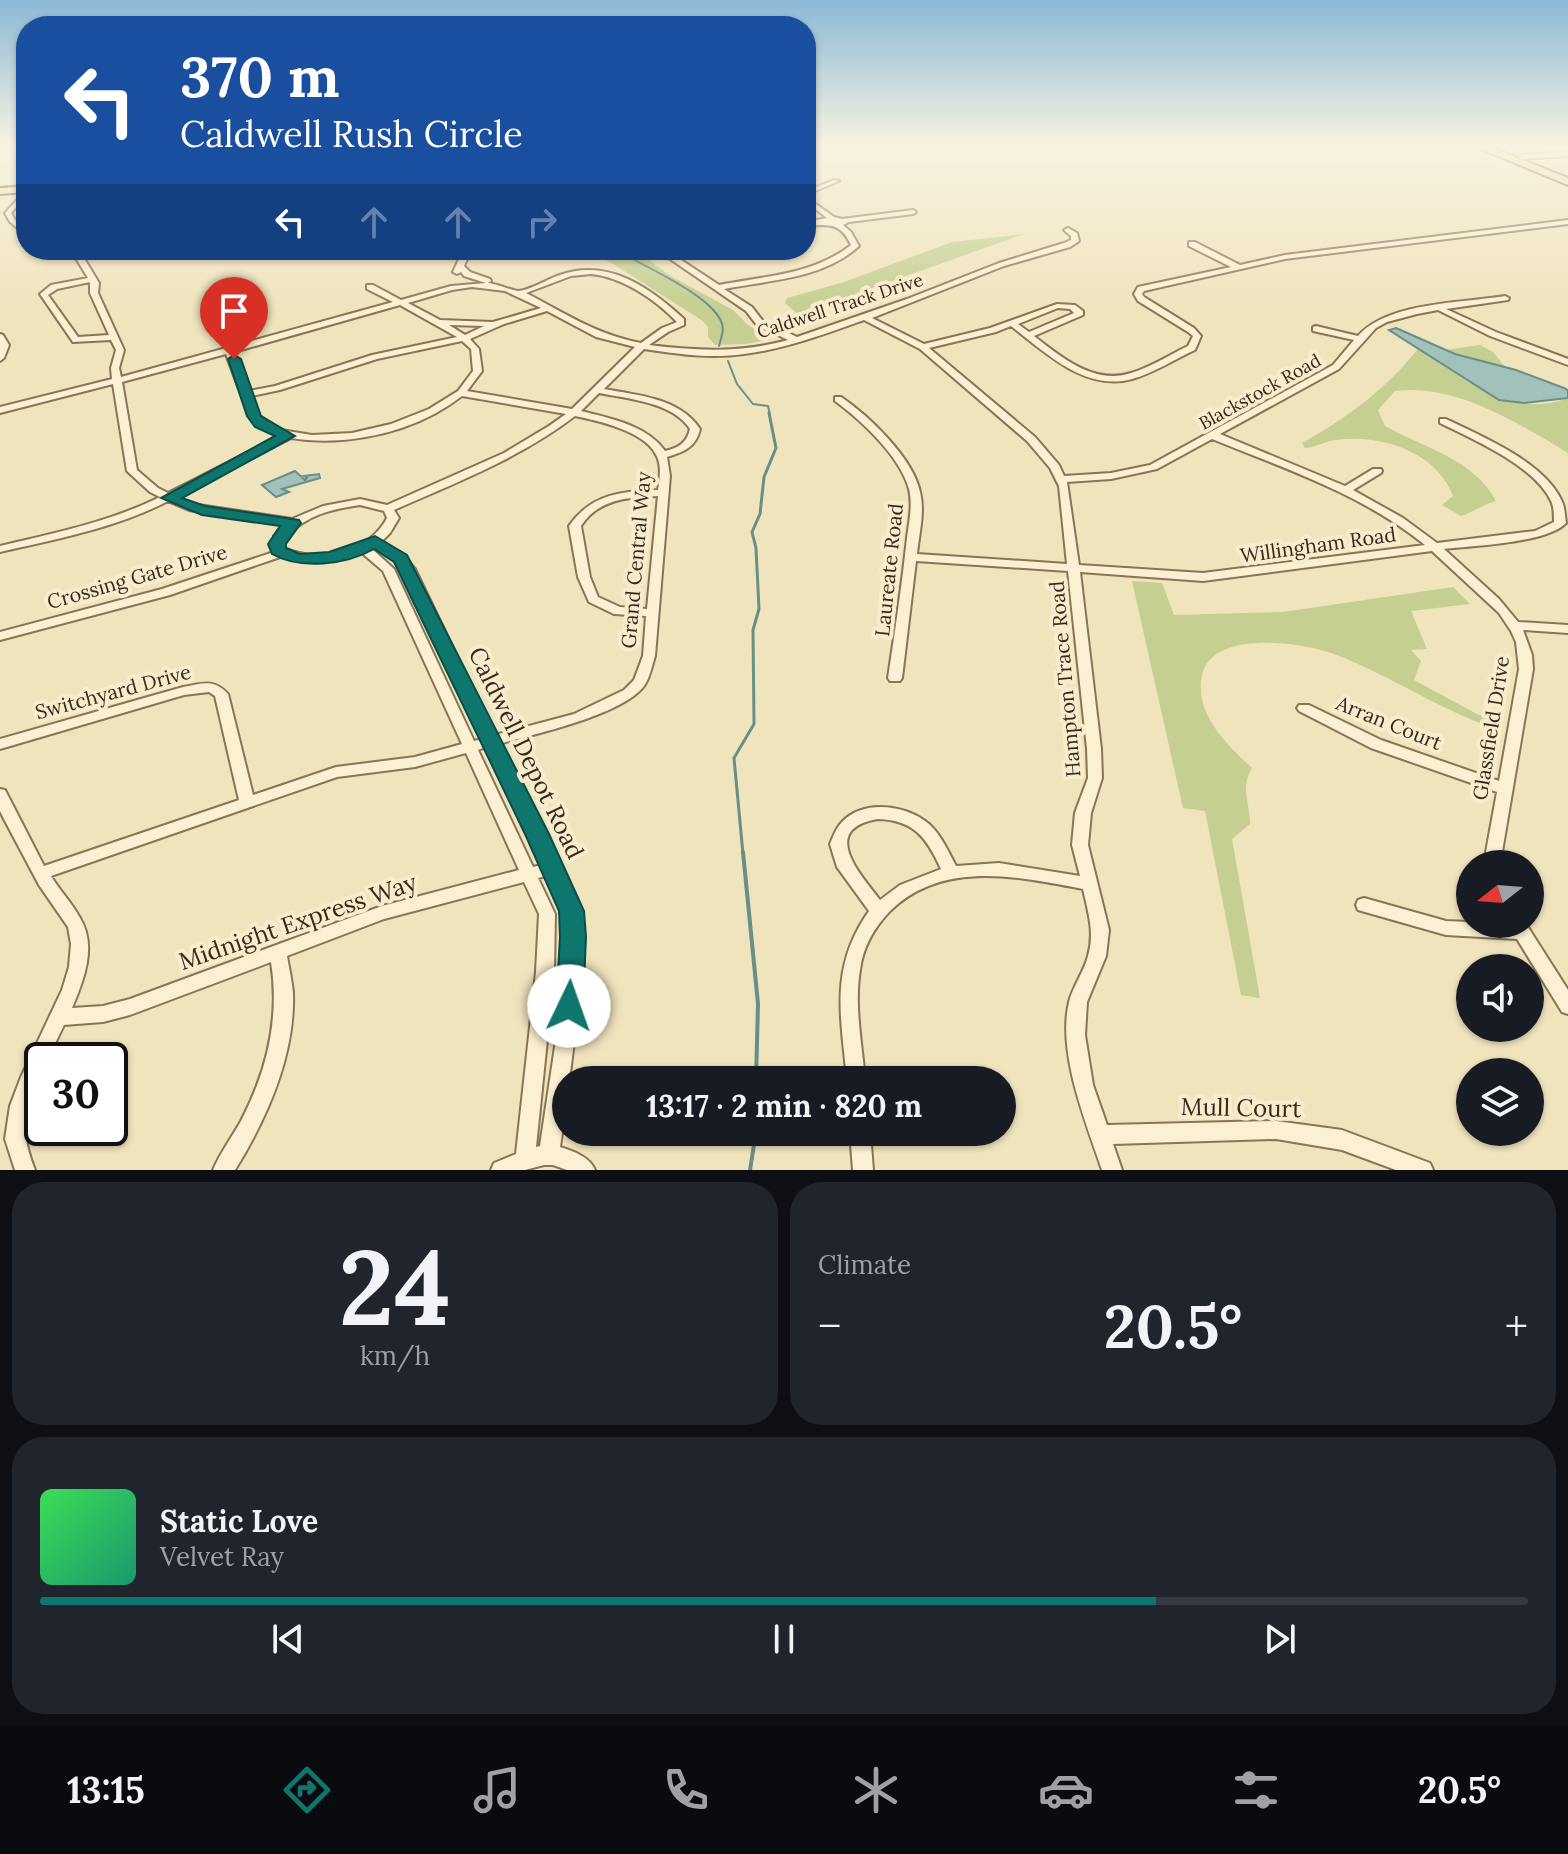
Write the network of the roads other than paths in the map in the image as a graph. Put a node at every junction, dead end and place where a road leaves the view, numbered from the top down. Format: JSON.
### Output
{"nodes":[{"id":1,"x":16,"y":203,"type":"edge"},
{"id":2,"x":816,"y":206,"type":"edge"},
{"id":3,"x":913,"y":212,"type":"dead end"},
{"id":4,"x":828,"y":220,"type":"junction"},
{"id":5,"x":816,"y":222,"type":"edge"},
{"id":6,"x":842,"y":222,"type":"junction"},
{"id":7,"x":1568,"y":222,"type":"edge"},
{"id":8,"x":16,"y":224,"type":"edge"},
{"id":9,"x":1068,"y":230,"type":"dead end"},
{"id":10,"x":1192,"y":244,"type":"dead end"},
{"id":11,"x":81,"y":260,"type":"edge"},
{"id":12,"x":462,"y":260,"type":"edge"},
{"id":13,"x":676,"y":260,"type":"edge"},
{"id":14,"x":459,"y":265,"type":"junction"},
{"id":15,"x":1238,"y":267,"type":"junction"},
{"id":16,"x":93,"y":279,"type":"junction"},
{"id":17,"x":497,"y":285,"type":"junction"},
{"id":18,"x":462,"y":286,"type":"junction"},
{"id":19,"x":370,"y":287,"type":"dead end"},
{"id":20,"x":717,"y":288,"type":"junction"},
{"id":21,"x":522,"y":292,"type":"junction"},
{"id":22,"x":1505,"y":298,"type":"dead end"},
{"id":23,"x":398,"y":302,"type":"junction"},
{"id":24,"x":550,"y":308,"type":"junction"},
{"id":25,"x":1441,"y":309,"type":"junction"},
{"id":26,"x":864,"y":317,"type":"junction"},
{"id":27,"x":437,"y":322,"type":"junction"},
{"id":28,"x":501,"y":322,"type":"junction"},
{"id":29,"x":1012,"y":323,"type":"junction"},
{"id":30,"x":1316,"y":329,"type":"dead end"},
{"id":31,"x":1029,"y":335,"type":"junction"},
{"id":32,"x":0,"y":337,"type":"edge"},
{"id":33,"x":115,"y":337,"type":"junction"},
{"id":34,"x":465,"y":338,"type":"junction"},
{"id":35,"x":1360,"y":339,"type":"junction"},
{"id":36,"x":796,"y":340,"type":"junction"},
{"id":37,"x":645,"y":345,"type":"junction"},
{"id":38,"x":923,"y":347,"type":"junction"},
{"id":39,"x":229,"y":350,"type":"junction"},
{"id":40,"x":0,"y":358,"type":"edge"},
{"id":41,"x":1568,"y":362,"type":"edge"},
{"id":42,"x":117,"y":378,"type":"junction"},
{"id":43,"x":596,"y":390,"type":"junction"},
{"id":44,"x":461,"y":393,"type":"junction"},
{"id":45,"x":247,"y":394,"type":"junction"},
{"id":46,"x":838,"y":399,"type":"dead end"},
{"id":47,"x":0,"y":410,"type":"edge"},
{"id":48,"x":573,"y":413,"type":"junction"},
{"id":49,"x":1443,"y":421,"type":"dead end"},
{"id":50,"x":287,"y":436,"type":"junction"},
{"id":51,"x":1215,"y":436,"type":"junction"},
{"id":52,"x":661,"y":455,"type":"junction"},
{"id":53,"x":1377,"y":471,"type":"dead end"},
{"id":54,"x":1062,"y":479,"type":"junction"},
{"id":55,"x":1346,"y":490,"type":"junction"},
{"id":56,"x":662,"y":493,"type":"junction"},
{"id":57,"x":169,"y":498,"type":"junction"},
{"id":58,"x":388,"y":509,"type":"junction"},
{"id":59,"x":293,"y":523,"type":"junction"},
{"id":60,"x":369,"y":544,"type":"junction"},
{"id":61,"x":1436,"y":548,"type":"junction"},
{"id":62,"x":0,"y":549,"type":"edge"},
{"id":63,"x":282,"y":553,"type":"junction"},
{"id":64,"x":911,"y":557,"type":"junction"},
{"id":65,"x":1076,"y":569,"type":"junction"},
{"id":66,"x":651,"y":613,"type":"junction"},
{"id":67,"x":1517,"y":626,"type":"junction"},
{"id":68,"x":1568,"y":629,"type":"edge"},
{"id":69,"x":0,"y":636,"type":"edge"},
{"id":70,"x":895,"y":678,"type":"dead end"},
{"id":71,"x":1304,"y":708,"type":"dead end"},
{"id":72,"x":490,"y":741,"type":"junction"},
{"id":73,"x":0,"y":744,"type":"edge"},
{"id":74,"x":470,"y":746,"type":"junction"},
{"id":75,"x":1505,"y":789,"type":"junction"},
{"id":76,"x":0,"y":794,"type":"edge"},
{"id":77,"x":247,"y":801,"type":"junction"},
{"id":78,"x":1494,"y":850,"type":"edge"},
{"id":79,"x":552,"y":868,"type":"junction"},
{"id":80,"x":42,"y":873,"type":"junction"},
{"id":81,"x":951,"y":873,"type":"junction"},
{"id":82,"x":527,"y":874,"type":"junction"},
{"id":83,"x":1090,"y":884,"type":"junction"},
{"id":84,"x":1364,"y":905,"type":"dead end"},
{"id":85,"x":879,"y":912,"type":"junction"},
{"id":86,"x":1456,"y":928,"type":"edge"},
{"id":87,"x":1526,"y":938,"type":"edge"},
{"id":88,"x":278,"y":952,"type":"junction"},
{"id":89,"x":1568,"y":1006,"type":"edge"},
{"id":90,"x":59,"y":1017,"type":"junction"},
{"id":91,"x":855,"y":1066,"type":"edge"},
{"id":92,"x":1099,"y":1135,"type":"junction"},
{"id":93,"x":861,"y":1146,"type":"edge"},
{"id":94,"x":549,"y":1153,"type":"junction"},
{"id":95,"x":525,"y":1159,"type":"junction"},
{"id":96,"x":25,"y":1170,"type":"edge"},
{"id":97,"x":223,"y":1170,"type":"edge"},
{"id":98,"x":501,"y":1170,"type":"edge"},
{"id":99,"x":585,"y":1170,"type":"edge"},
{"id":100,"x":863,"y":1170,"type":"edge"},
{"id":101,"x":1112,"y":1170,"type":"edge"},
{"id":102,"x":1423,"y":1170,"type":"edge"}],
"edges":[{"from":1,"to":8,"type":"street"},
{"from":2,"to":4,"type":"street"},
{"from":3,"to":6,"type":"street"},
{"from":4,"to":5,"type":"street"},
{"from":4,"to":6,"type":"street"},
{"from":6,"to":20,"type":"street"},
{"from":7,"to":15,"type":"street"},
{"from":9,"to":26,"type":"street","name":"Caldwell Track Drive"},
{"from":10,"to":15,"type":"street"},
{"from":11,"to":16,"type":"street"},
{"from":12,"to":14,"type":"street"},
{"from":13,"to":20,"type":"street"},
{"from":14,"to":17,"type":"street"},
{"from":14,"to":18,"type":"street"},
{"from":15,"to":31,"type":"street"},
{"from":16,"to":33,"type":"street"},
{"from":16,"to":33,"type":"street"},
{"from":17,"to":18,"type":"street","name":"Caldwell Track Drive"},
{"from":17,"to":21,"type":"street","name":"Caldwell Track Drive"},
{"from":18,"to":23,"type":"street","name":"Caldwell Track Drive"},
{"from":19,"to":23,"type":"street"},
{"from":20,"to":36,"type":"street"},
{"from":21,"to":24,"type":"street","name":"Caldwell Track Drive"},
{"from":21,"to":37,"type":"street"},
{"from":22,"to":25,"type":"street","name":"Blackstock Road"},
{"from":23,"to":27,"type":"street"},
{"from":23,"to":39,"type":"street","name":"Caldwell Track Drive"},
{"from":24,"to":28,"type":"street"},
{"from":24,"to":37,"type":"street","name":"Caldwell Track Drive"},
{"from":25,"to":35,"type":"street","name":"Blackstock Road"},
{"from":25,"to":41,"type":"street"},
{"from":26,"to":36,"type":"street","name":"Caldwell Track Drive"},
{"from":26,"to":38,"type":"street","name":"Hampton Trace Road"},
{"from":27,"to":28,"type":"street"},
{"from":27,"to":34,"type":"street"},
{"from":28,"to":34,"type":"street"},
{"from":29,"to":31,"type":"street"},
{"from":29,"to":31,"type":"street"},
{"from":29,"to":38,"type":"street"},
{"from":30,"to":35,"type":"street"},
{"from":32,"to":40,"type":"street"},
{"from":33,"to":42,"type":"street"},
{"from":34,"to":44,"type":"street"},
{"from":34,"to":45,"type":"street"},
{"from":35,"to":51,"type":"street","name":"Blackstock Road"},
{"from":36,"to":37,"type":"street","name":"Caldwell Track Drive"},
{"from":37,"to":43,"type":"street"},
{"from":38,"to":54,"type":"street","name":"Hampton Trace Road"},
{"from":39,"to":42,"type":"street","name":"Caldwell Track Drive"},
{"from":39,"to":45,"type":"street"},
{"from":42,"to":47,"type":"street","name":"Caldwell Track Drive"},
{"from":42,"to":57,"type":"street"},
{"from":43,"to":48,"type":"street"},
{"from":43,"to":52,"type":"street"},
{"from":44,"to":48,"type":"street","name":"Grand Central Way"},
{"from":44,"to":50,"type":"street"},
{"from":45,"to":50,"type":"street"},
{"from":46,"to":64,"type":"street","name":"Laureate Road"},
{"from":48,"to":52,"type":"street","name":"Grand Central Way"},
{"from":48,"to":58,"type":"street"},
{"from":49,"to":61,"type":"street","name":"Willingham Road"},
{"from":50,"to":57,"type":"street"},
{"from":51,"to":54,"type":"street","name":"Blackstock Road"},
{"from":51,"to":55,"type":"street"},
{"from":52,"to":56,"type":"street","name":"Grand Central Way"},
{"from":53,"to":55,"type":"street"},
{"from":54,"to":65,"type":"street","name":"Hampton Trace Road"},
{"from":55,"to":61,"type":"street"},
{"from":56,"to":66,"type":"street","name":"Grand Central Way"},
{"from":56,"to":66,"type":"street"},
{"from":57,"to":59,"type":"street"},
{"from":57,"to":62,"type":"street"},
{"from":58,"to":59,"type":"street"},
{"from":58,"to":60,"type":"street"},
{"from":59,"to":63,"type":"street"},
{"from":60,"to":63,"type":"street"},
{"from":60,"to":72,"type":"street","name":"Caldwell Depot Road"},
{"from":60,"to":74,"type":"street"},
{"from":61,"to":65,"type":"street","name":"Willingham Road"},
{"from":61,"to":67,"type":"street"},
{"from":63,"to":69,"type":"street","name":"Crossing Gate Drive"},
{"from":64,"to":65,"type":"street","name":"Willingham Road"},
{"from":64,"to":70,"type":"street","name":"Laureate Road"},
{"from":65,"to":83,"type":"street","name":"Hampton Trace Road"},
{"from":66,"to":72,"type":"street","name":"Grand Central Way"},
{"from":67,"to":68,"type":"street"},
{"from":67,"to":75,"type":"street","name":"Glassfield Drive"},
{"from":71,"to":75,"type":"street","name":"Arran Court"},
{"from":72,"to":74,"type":"street","name":"Grand Central Way"},
{"from":72,"to":79,"type":"street","name":"Caldwell Depot Road"},
{"from":73,"to":77,"type":"street","name":"Switchyard Drive"},
{"from":74,"to":77,"type":"street","name":"Grand Central Way"},
{"from":74,"to":82,"type":"street"},
{"from":75,"to":78,"type":"street","name":"Glassfield Drive"},
{"from":76,"to":80,"type":"street"},
{"from":77,"to":80,"type":"street","name":"Grand Central Way"},
{"from":79,"to":82,"type":"street","name":"Midnight Express Way"},
{"from":79,"to":94,"type":"street","name":"Caldwell Depot Road"},
{"from":80,"to":90,"type":"street"},
{"from":81,"to":83,"type":"street"},
{"from":81,"to":85,"type":"street"},
{"from":81,"to":85,"type":"street"},
{"from":82,"to":88,"type":"street","name":"Midnight Express Way"},
{"from":82,"to":95,"type":"street"},
{"from":83,"to":92,"type":"street","name":"Hampton Trace Road"},
{"from":84,"to":86,"type":"street"},
{"from":85,"to":91,"type":"street"},
{"from":87,"to":89,"type":"street"},
{"from":88,"to":90,"type":"street","name":"Midnight Express Way"},
{"from":88,"to":97,"type":"street"},
{"from":90,"to":96,"type":"street"},
{"from":92,"to":101,"type":"street","name":"Hampton Trace Road"},
{"from":92,"to":102,"type":"street","name":"Mull Court"},
{"from":93,"to":100,"type":"street"},
{"from":94,"to":95,"type":"street"},
{"from":94,"to":99,"type":"street"},
{"from":95,"to":98,"type":"street"}]}
